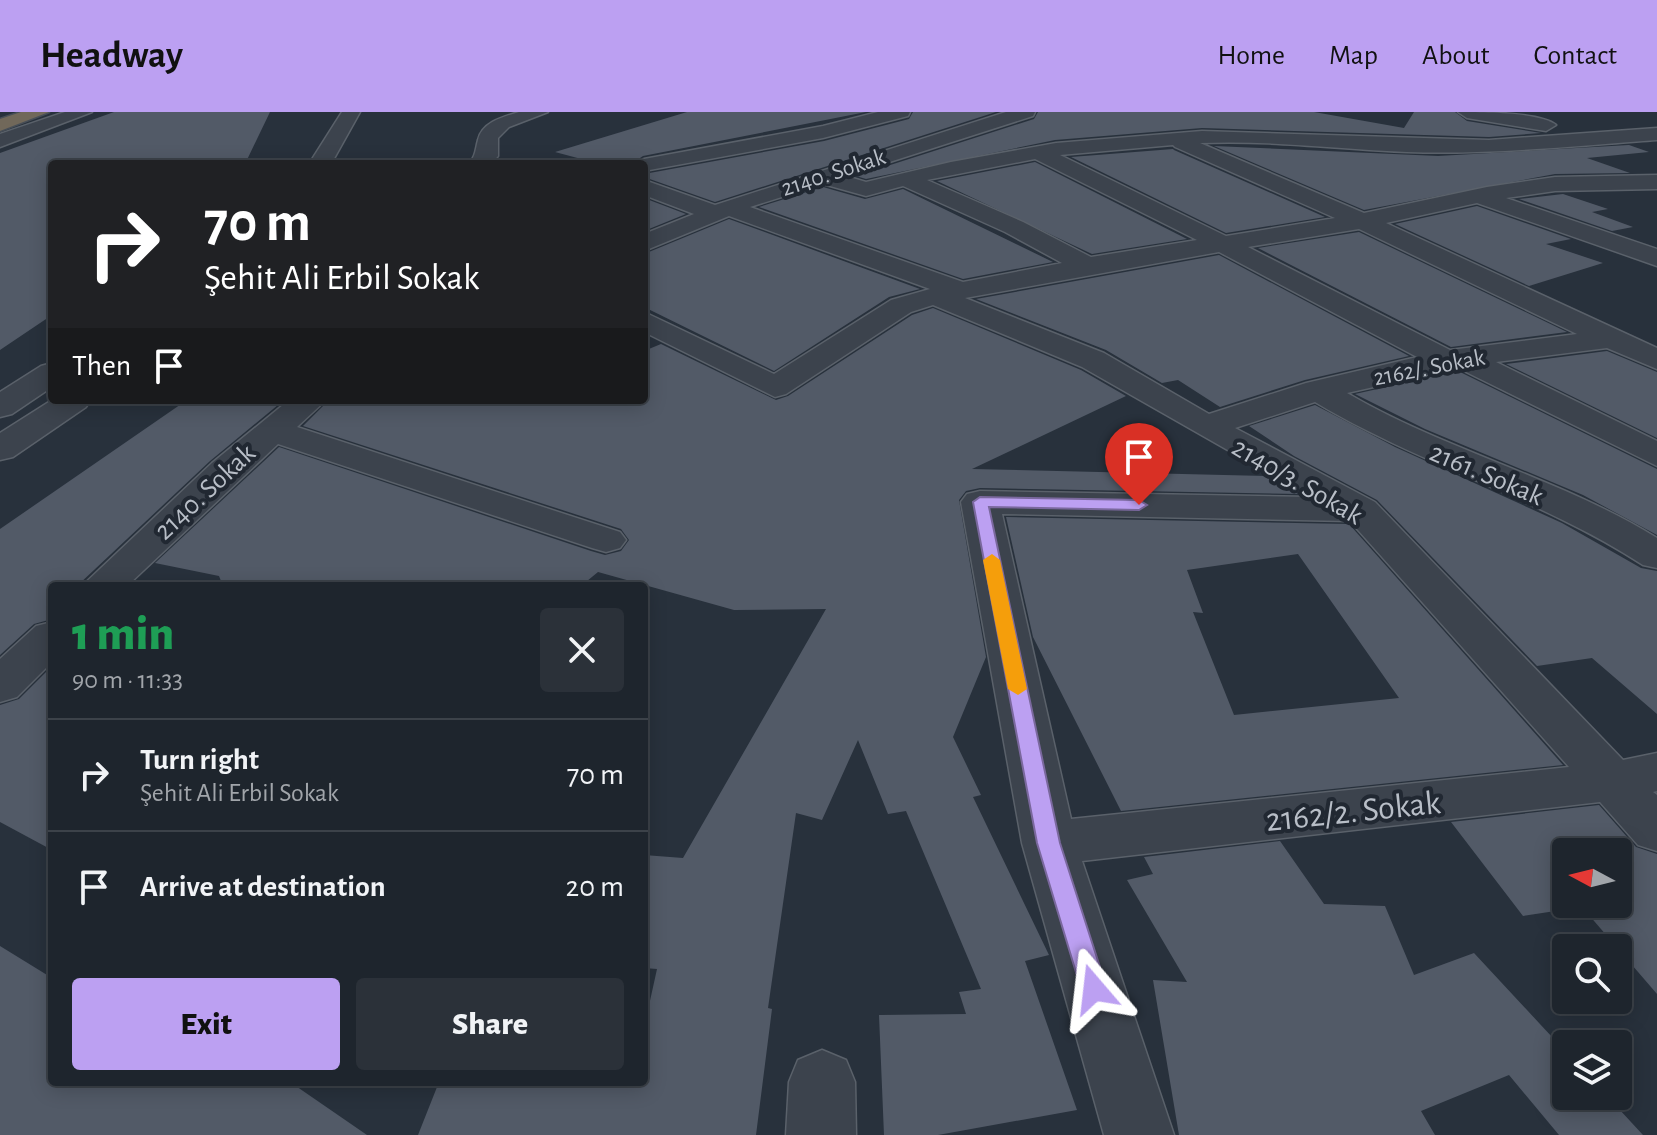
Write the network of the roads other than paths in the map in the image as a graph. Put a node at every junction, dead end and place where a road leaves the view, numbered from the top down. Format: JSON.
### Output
{"nodes":[{"id":1,"x":40,"y":112,"type":"edge"},
{"id":2,"x":83,"y":112,"type":"edge"},
{"id":3,"x":351,"y":112,"type":"edge"},
{"id":4,"x":539,"y":112,"type":"edge"},
{"id":5,"x":901,"y":112,"type":"edge"},
{"id":6,"x":1026,"y":112,"type":"edge"},
{"id":7,"x":1467,"y":112,"type":"edge"},
{"id":8,"x":1141,"y":119,"type":"dead end"},
{"id":9,"x":0,"y":125,"type":"edge"},
{"id":10,"x":983,"y":128,"type":"junction"},
{"id":11,"x":1657,"y":134,"type":"edge"},
{"id":12,"x":1599,"y":137,"type":"junction"},
{"id":13,"x":1172,"y":139,"type":"junction"},
{"id":14,"x":0,"y":141,"type":"edge"},
{"id":15,"x":1330,"y":141,"type":"junction"},
{"id":16,"x":1048,"y":151,"type":"junction"},
{"id":17,"x":322,"y":160,"type":"edge"},
{"id":18,"x":484,"y":160,"type":"edge"},
{"id":19,"x":648,"y":164,"type":"edge"},
{"id":20,"x":1404,"y":168,"type":"dead end"},
{"id":21,"x":820,"y":176,"type":"junction"},
{"id":22,"x":905,"y":179,"type":"junction"},
{"id":23,"x":1433,"y":179,"type":"dead end"},
{"id":24,"x":1657,"y":182,"type":"edge"},
{"id":25,"x":648,"y":188,"type":"edge"},
{"id":26,"x":1478,"y":196,"type":"junction"},
{"id":27,"x":723,"y":211,"type":"junction"},
{"id":28,"x":1362,"y":221,"type":"junction"},
{"id":29,"x":648,"y":241,"type":"edge"},
{"id":30,"x":1222,"y":243,"type":"junction"},
{"id":31,"x":1657,"y":258,"type":"edge"},
{"id":32,"x":1087,"y":266,"type":"junction"},
{"id":33,"x":946,"y":293,"type":"junction"},
{"id":34,"x":648,"y":323,"type":"edge"},
{"id":35,"x":1657,"y":335,"type":"edge"},
{"id":36,"x":1611,"y":338,"type":"junction"},
{"id":37,"x":1454,"y":359,"type":"junction"},
{"id":38,"x":1657,"y":360,"type":"edge"},
{"id":39,"x":48,"y":376,"type":"edge"},
{"id":40,"x":1318,"y":390,"type":"junction"},
{"id":41,"x":68,"y":404,"type":"edge"},
{"id":42,"x":304,"y":404,"type":"edge"},
{"id":43,"x":0,"y":407,"type":"edge"},
{"id":44,"x":1206,"y":426,"type":"junction"},
{"id":45,"x":271,"y":430,"type":"junction"},
{"id":46,"x":0,"y":449,"type":"edge"},
{"id":47,"x":1657,"y":455,"type":"edge"},
{"id":48,"x":1361,"y":510,"type":"junction"},
{"id":49,"x":606,"y":540,"type":"dead end"},
{"id":50,"x":1657,"y":556,"type":"edge"},
{"id":51,"x":123,"y":582,"type":"edge"},
{"id":52,"x":48,"y":640,"type":"edge"},
{"id":53,"x":0,"y":686,"type":"edge"},
{"id":54,"x":1634,"y":777,"type":"edge"},
{"id":55,"x":1657,"y":830,"type":"edge"},
{"id":56,"x":1049,"y":843,"type":"junction"},
{"id":57,"x":1139,"y":1135,"type":"edge"}],
"edges":[{"from":1,"to":9,"type":"highway"},
{"from":2,"to":14,"type":"street"},
{"from":3,"to":17,"type":"street"},
{"from":4,"to":18,"type":"street"},
{"from":5,"to":19,"type":"street"},
{"from":6,"to":10,"type":"street","name":"2140. Sokak"},
{"from":7,"to":12,"type":"street"},
{"from":8,"to":13,"type":"street"},
{"from":10,"to":16,"type":"street"},
{"from":10,"to":21,"type":"street","name":"2140. Sokak"},
{"from":11,"to":12,"type":"street"},
{"from":12,"to":15,"type":"street"},
{"from":13,"to":15,"type":"street"},
{"from":13,"to":16,"type":"street"},
{"from":13,"to":28,"type":"street"},
{"from":15,"to":20,"type":"street"},
{"from":16,"to":22,"type":"street"},
{"from":16,"to":30,"type":"street"},
{"from":21,"to":22,"type":"street"},
{"from":21,"to":27,"type":"street","name":"2140. Sokak"},
{"from":22,"to":32,"type":"street"},
{"from":23,"to":26,"type":"street"},
{"from":24,"to":26,"type":"street"},
{"from":25,"to":27,"type":"street","name":"2140/3. Sokak"},
{"from":26,"to":28,"type":"street"},
{"from":26,"to":31,"type":"street"},
{"from":27,"to":29,"type":"street","name":"2140. Sokak"},
{"from":27,"to":33,"type":"street","name":"2140/3. Sokak"},
{"from":28,"to":30,"type":"street"},
{"from":28,"to":36,"type":"street"},
{"from":30,"to":32,"type":"street"},
{"from":30,"to":37,"type":"street"},
{"from":32,"to":33,"type":"street"},
{"from":33,"to":34,"type":"street"},
{"from":33,"to":44,"type":"street","name":"2140/3. Sokak"},
{"from":35,"to":36,"type":"street","name":"2162/. Sokak"},
{"from":36,"to":37,"type":"street","name":"2162/. Sokak"},
{"from":36,"to":38,"type":"street"},
{"from":37,"to":40,"type":"street","name":"2162/. Sokak"},
{"from":37,"to":47,"type":"street"},
{"from":39,"to":43,"type":"street"},
{"from":40,"to":44,"type":"street","name":"2162/. Sokak"},
{"from":40,"to":50,"type":"street","name":"2161. Sokak"},
{"from":41,"to":46,"type":"street"},
{"from":42,"to":45,"type":"street","name":"2140. Sokak"},
{"from":44,"to":48,"type":"street","name":"2140/3. Sokak"},
{"from":45,"to":49,"type":"street"},
{"from":45,"to":51,"type":"street","name":"2140. Sokak"},
{"from":48,"to":54,"type":"street","name":"2140/3. Sokak"},
{"from":48,"to":56,"type":"street"},
{"from":52,"to":53,"type":"street"},
{"from":54,"to":55,"type":"street","name":"2140/3. Sokak"},
{"from":54,"to":56,"type":"street","name":"2162/2. Sokak"},
{"from":56,"to":57,"type":"street"}]}
